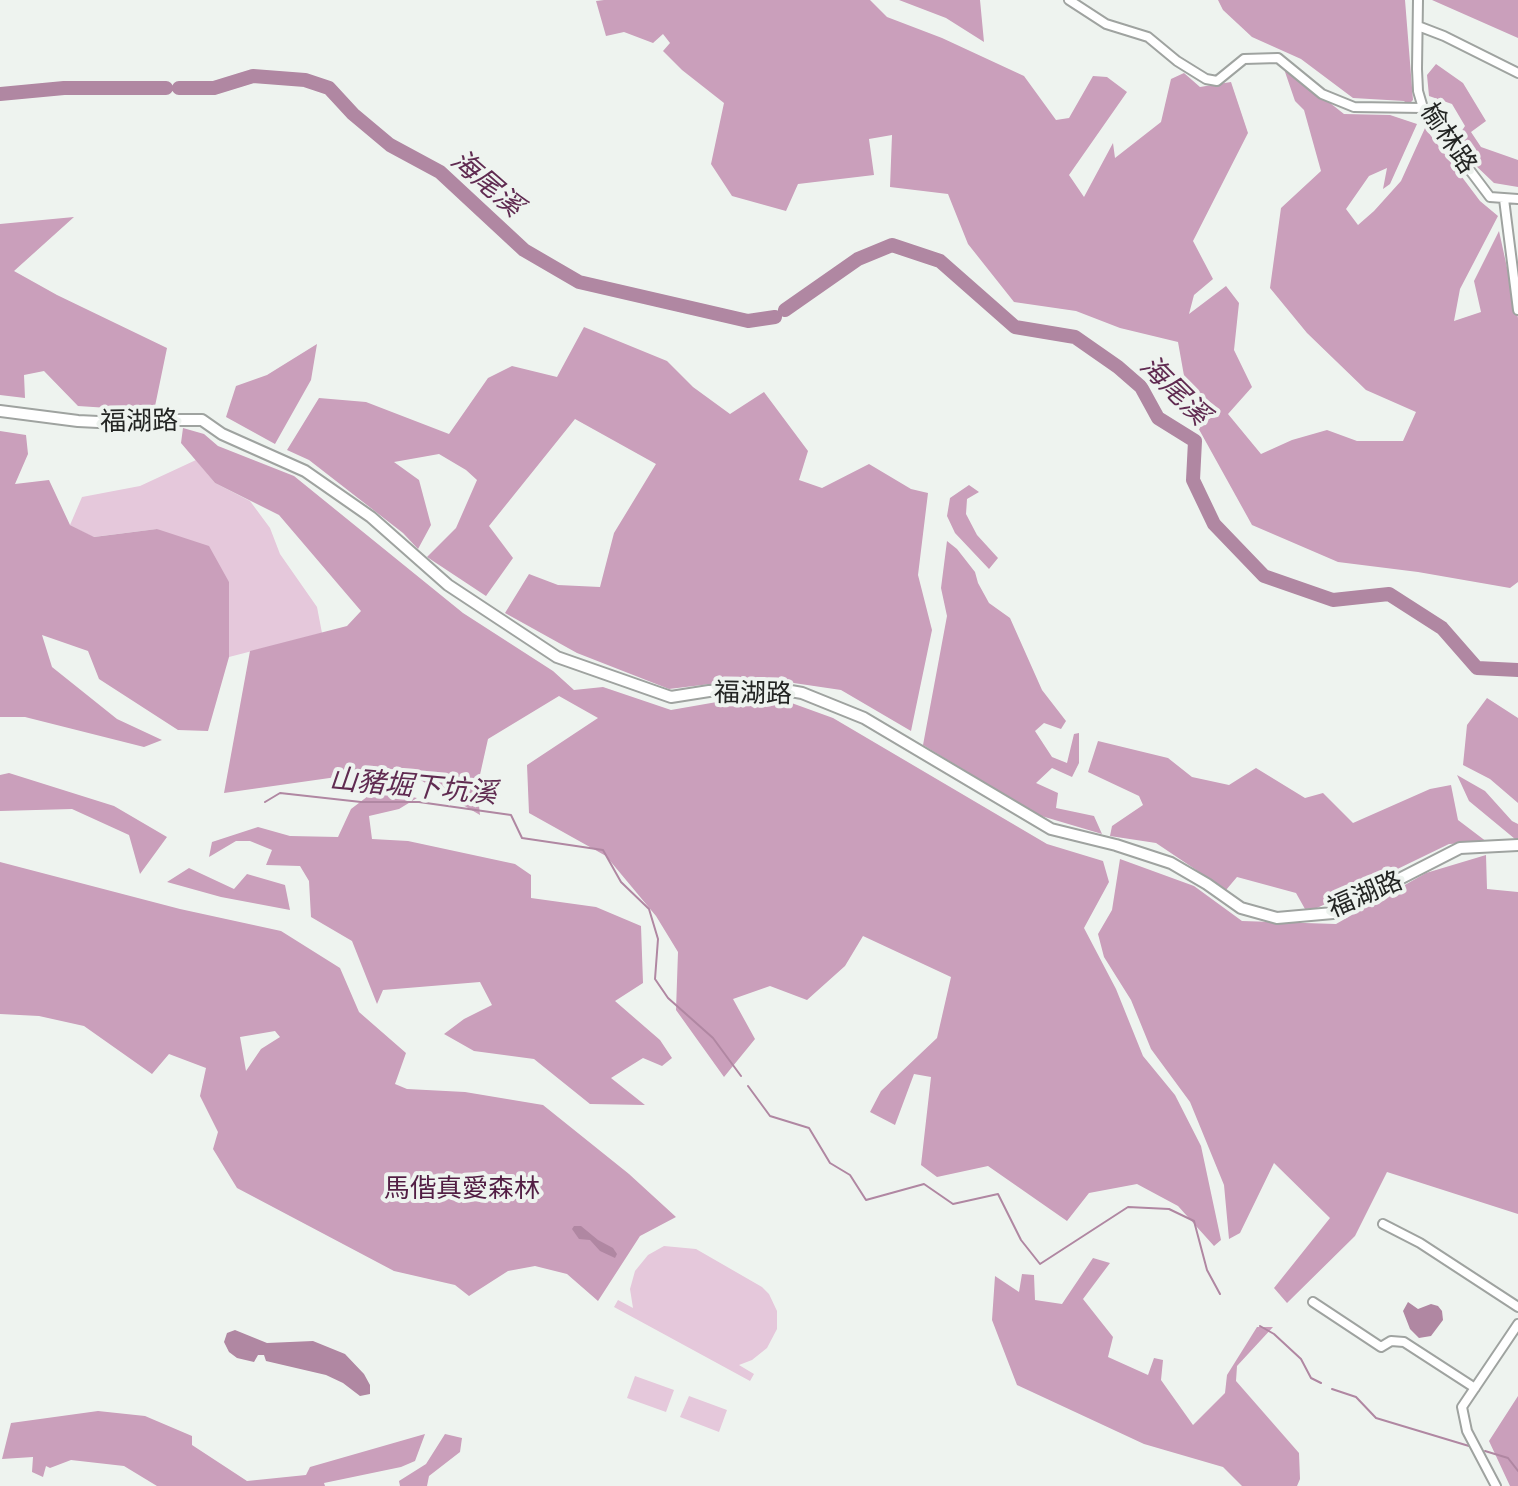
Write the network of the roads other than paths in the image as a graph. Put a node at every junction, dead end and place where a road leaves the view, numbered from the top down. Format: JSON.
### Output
{"nodes":[{"id":1,"x":1069,"y":0,"type":"edge"},
{"id":2,"x":1418,"y":0,"type":"edge"},
{"id":3,"x":1418,"y":26,"type":"junction"},
{"id":4,"x":1518,"y":73,"type":"edge"},
{"id":5,"x":1423,"y":108,"type":"junction"},
{"id":6,"x":1504,"y":199,"type":"junction"},
{"id":7,"x":1518,"y":199,"type":"edge"},
{"id":8,"x":1518,"y":310,"type":"edge"},
{"id":9,"x":0,"y":411,"type":"edge"},
{"id":10,"x":1518,"y":845,"type":"edge"},
{"id":11,"x":1383,"y":1224,"type":"dead end"},
{"id":12,"x":1313,"y":1302,"type":"dead end"},
{"id":13,"x":1518,"y":1307,"type":"edge"},
{"id":14,"x":1518,"y":1324,"type":"edge"},
{"id":15,"x":1475,"y":1388,"type":"junction"},
{"id":16,"x":1496,"y":1486,"type":"edge"}],
"edges":[{"from":1,"to":5,"type":"street"},
{"from":2,"to":3,"type":"street","name":"榆林路"},
{"from":3,"to":4,"type":"street"},
{"from":3,"to":5,"type":"street","name":"榆林路"},
{"from":5,"to":6,"type":"street","name":"榆林路"},
{"from":6,"to":7,"type":"street"},
{"from":6,"to":8,"type":"street"},
{"from":9,"to":10,"type":"street","name":"福湖路"},
{"from":11,"to":13,"type":"street"},
{"from":12,"to":15,"type":"street"},
{"from":14,"to":15,"type":"street"},
{"from":15,"to":16,"type":"street"}]}
